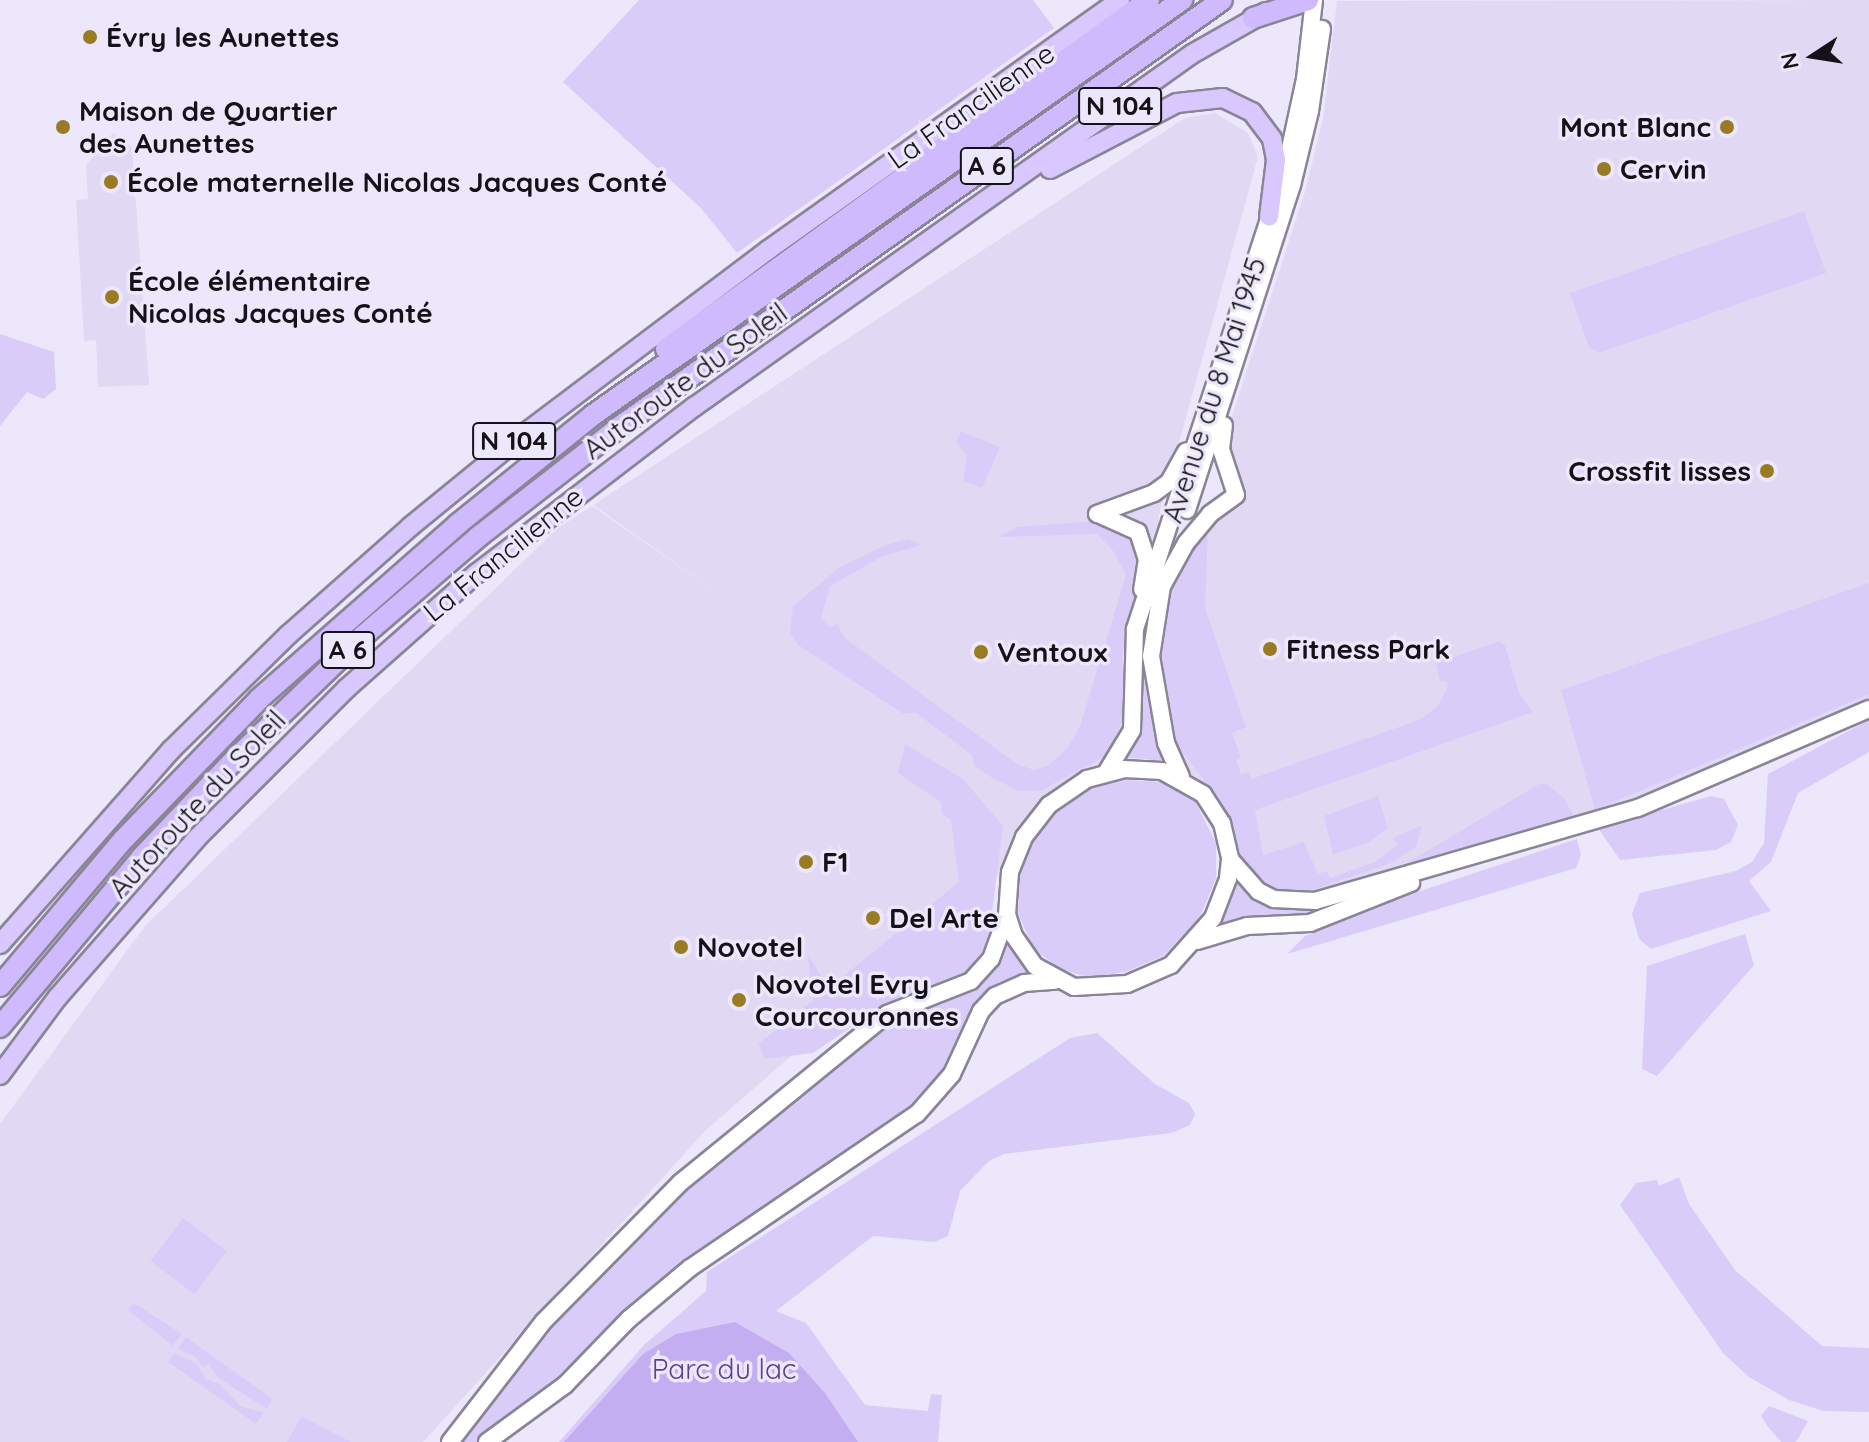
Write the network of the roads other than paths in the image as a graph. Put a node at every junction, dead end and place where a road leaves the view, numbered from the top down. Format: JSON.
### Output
{"nodes":[{"id":1,"x":1120,"y":0,"type":"edge"},
{"id":2,"x":1149,"y":0,"type":"edge"},
{"id":3,"x":1182,"y":0,"type":"edge"},
{"id":4,"x":1222,"y":0,"type":"edge"},
{"id":5,"x":1294,"y":0,"type":"edge"},
{"id":6,"x":1317,"y":5,"type":"edge"},
{"id":7,"x":1253,"y":18,"type":"junction"},
{"id":8,"x":991,"y":201,"type":"junction"},
{"id":9,"x":1269,"y":217,"type":"junction"},
{"id":10,"x":1227,"y":394,"type":"junction"},
{"id":11,"x":593,"y":415,"type":"junction"},
{"id":12,"x":1202,"y":421,"type":"junction"},
{"id":13,"x":1161,"y":588,"type":"junction"},
{"id":14,"x":1135,"y":629,"type":"junction"},
{"id":15,"x":1869,"y":709,"type":"edge"},
{"id":16,"x":1106,"y":773,"type":"junction"},
{"id":17,"x":1181,"y":777,"type":"junction"},
{"id":18,"x":1230,"y":859,"type":"junction"},
{"id":19,"x":1460,"y":861,"type":"junction"},
{"id":20,"x":1007,"y":915,"type":"junction"},
{"id":21,"x":1197,"y":941,"type":"junction"},
{"id":22,"x":0,"y":944,"type":"edge"},
{"id":23,"x":1055,"y":981,"type":"junction"},
{"id":24,"x":0,"y":986,"type":"edge"},
{"id":25,"x":0,"y":1027,"type":"edge"},
{"id":26,"x":0,"y":1075,"type":"edge"},
{"id":27,"x":450,"y":1442,"type":"edge"},
{"id":28,"x":487,"y":1442,"type":"edge"}],
"edges":[{"from":1,"to":22,"type":"highway","name":"La Francilienne","number":"N 104"},
{"from":2,"to":11,"type":"highway"},
{"from":3,"to":11,"type":"highway","name":"Autoroute du Soleil","number":"A 6"},
{"from":4,"to":25,"type":"highway","name":"Autoroute du Soleil","number":"A 6"},
{"from":5,"to":7,"type":"highway","name":"La Francilienne","number":"N 104"},
{"from":6,"to":7,"type":"highway"},
{"from":6,"to":9,"type":"main road","name":"Avenue du 8 Mai 1945"},
{"from":6,"to":10,"type":"main road","name":"Avenue du 8 Mai 1945"},
{"from":7,"to":8,"type":"highway","name":"La Francilienne","number":"N 104"},
{"from":8,"to":9,"type":"highway"},
{"from":8,"to":26,"type":"highway","name":"La Francilienne","number":"N 104"},
{"from":9,"to":12,"type":"main road","name":"Avenue du 8 Mai 1945"},
{"from":10,"to":13,"type":"main road","name":"Avenue du 8 Mai 1945"},
{"from":10,"to":13,"type":"main road"},
{"from":11,"to":24,"type":"highway","name":"Autoroute du Soleil","number":"A 6"},
{"from":12,"to":14,"type":"main road","name":"Avenue du 8 Mai 1945"},
{"from":12,"to":14,"type":"main road"},
{"from":13,"to":17,"type":"main road","name":"Avenue du 8 Mai 1945"},
{"from":14,"to":16,"type":"main road","name":"Avenue du 8 Mai 1945"},
{"from":15,"to":19,"type":"main road"},
{"from":16,"to":17,"type":"main road"},
{"from":16,"to":20,"type":"main road"},
{"from":17,"to":18,"type":"main road"},
{"from":18,"to":19,"type":"main road"},
{"from":18,"to":21,"type":"main road"},
{"from":19,"to":21,"type":"main road"},
{"from":20,"to":23,"type":"main road"},
{"from":20,"to":27,"type":"main road"},
{"from":21,"to":23,"type":"main road"},
{"from":23,"to":28,"type":"main road"}]}
